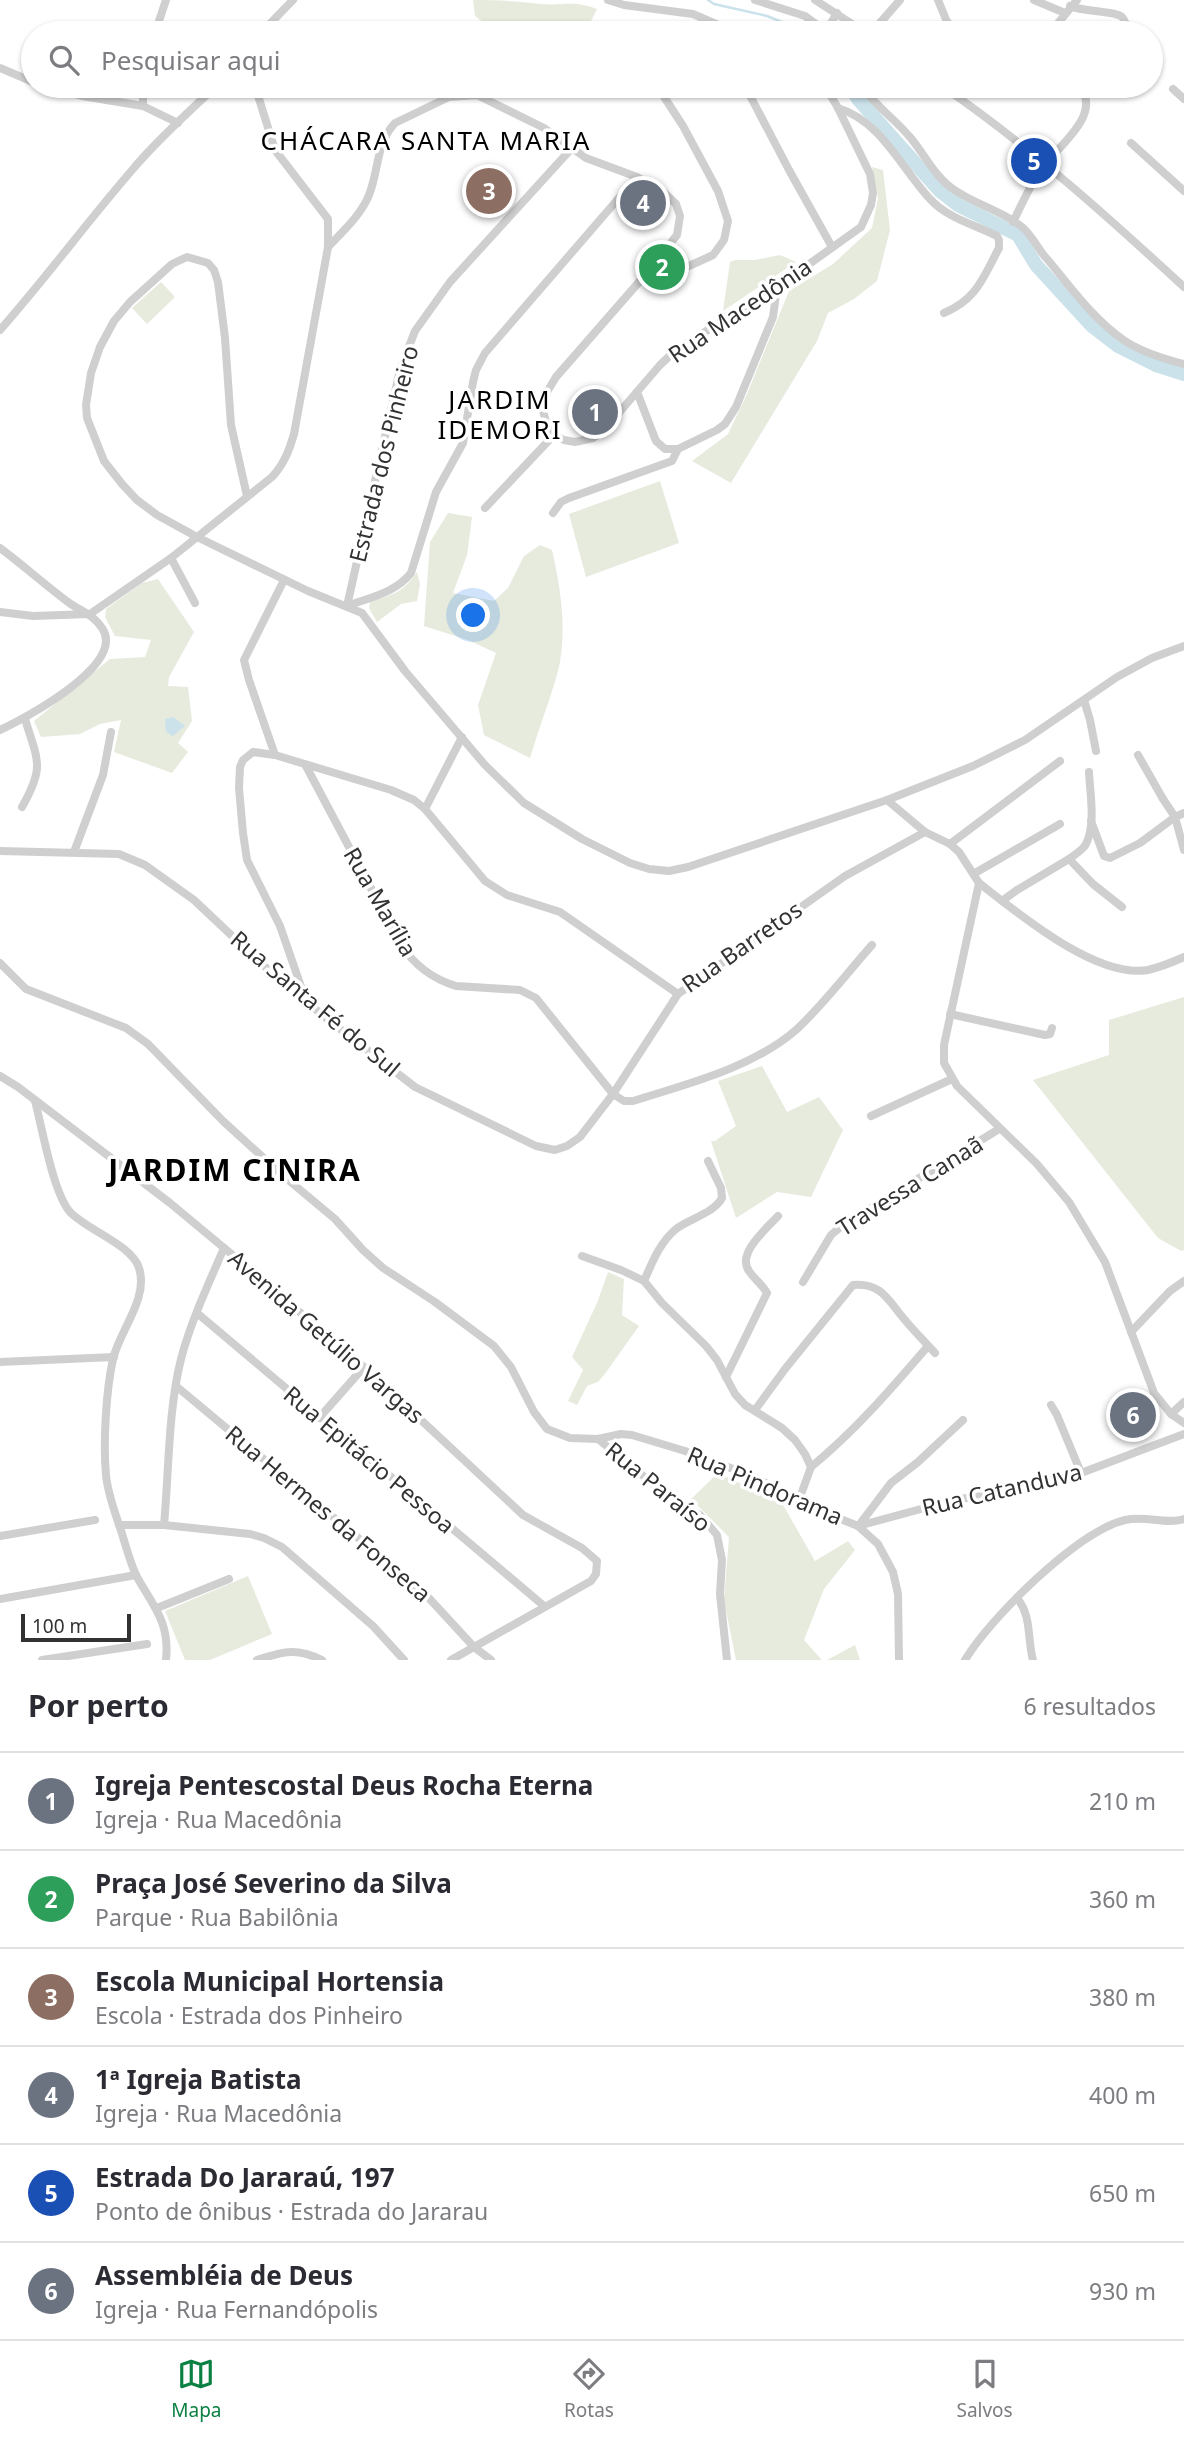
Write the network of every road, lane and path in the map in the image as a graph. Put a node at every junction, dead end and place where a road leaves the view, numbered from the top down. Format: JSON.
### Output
{"nodes":[{"id":1,"x":166,"y":0,"type":"edge"},
{"id":2,"x":293,"y":0,"type":"edge"},
{"id":3,"x":608,"y":0,"type":"edge"},
{"id":4,"x":755,"y":0,"type":"edge"},
{"id":5,"x":815,"y":0,"type":"edge"},
{"id":6,"x":900,"y":0,"type":"edge"},
{"id":7,"x":938,"y":0,"type":"edge"},
{"id":8,"x":1034,"y":0,"type":"edge"},
{"id":9,"x":1071,"y":6,"type":"edge"},
{"id":10,"x":837,"y":13,"type":"junction"},
{"id":11,"x":159,"y":21,"type":"edge"},
{"id":12,"x":273,"y":21,"type":"edge"},
{"id":13,"x":707,"y":21,"type":"edge"},
{"id":14,"x":811,"y":21,"type":"edge"},
{"id":15,"x":833,"y":21,"type":"edge"},
{"id":16,"x":849,"y":21,"type":"edge"},
{"id":17,"x":882,"y":21,"type":"edge"},
{"id":18,"x":947,"y":21,"type":"edge"},
{"id":19,"x":1059,"y":21,"type":"edge"},
{"id":20,"x":1124,"y":21,"type":"edge"},
{"id":21,"x":0,"y":68,"type":"edge"},
{"id":22,"x":21,"y":77,"type":"edge"},
{"id":23,"x":1173,"y":89,"type":"dead end"},
{"id":24,"x":94,"y":98,"type":"edge"},
{"id":25,"x":143,"y":98,"type":"edge"},
{"id":26,"x":204,"y":98,"type":"edge"},
{"id":27,"x":259,"y":98,"type":"edge"},
{"id":28,"x":447,"y":98,"type":"edge"},
{"id":29,"x":484,"y":98,"type":"edge"},
{"id":30,"x":665,"y":98,"type":"edge"},
{"id":31,"x":751,"y":98,"type":"edge"},
{"id":32,"x":832,"y":98,"type":"edge"},
{"id":33,"x":871,"y":98,"type":"edge"},
{"id":34,"x":959,"y":98,"type":"edge"},
{"id":35,"x":1085,"y":98,"type":"edge"},
{"id":36,"x":1184,"y":99,"type":"edge"},
{"id":37,"x":143,"y":106,"type":"junction"},
{"id":38,"x":838,"y":108,"type":"junction"},
{"id":39,"x":178,"y":123,"type":"junction"},
{"id":40,"x":1131,"y":143,"type":"dead end"},
{"id":41,"x":571,"y":149,"type":"junction"},
{"id":42,"x":1044,"y":164,"type":"junction"},
{"id":43,"x":637,"y":177,"type":"junction"},
{"id":44,"x":1184,"y":191,"type":"edge"},
{"id":45,"x":1013,"y":222,"type":"junction"},
{"id":46,"x":328,"y":247,"type":"junction"},
{"id":47,"x":832,"y":247,"type":"junction"},
{"id":48,"x":665,"y":252,"type":"junction"},
{"id":49,"x":675,"y":271,"type":"junction"},
{"id":50,"x":639,"y":282,"type":"junction"},
{"id":51,"x":777,"y":287,"type":"junction"},
{"id":52,"x":1184,"y":287,"type":"edge"},
{"id":53,"x":944,"y":313,"type":"dead end"},
{"id":54,"x":0,"y":314,"type":"edge"},
{"id":55,"x":7,"y":322,"type":"junction"},
{"id":56,"x":0,"y":330,"type":"edge"},
{"id":57,"x":1184,"y":364,"type":"edge"},
{"id":58,"x":637,"y":392,"type":"junction"},
{"id":59,"x":554,"y":435,"type":"junction"},
{"id":60,"x":678,"y":449,"type":"junction"},
{"id":61,"x":247,"y":496,"type":"junction"},
{"id":62,"x":485,"y":508,"type":"dead end"},
{"id":63,"x":552,"y":513,"type":"dead end"},
{"id":64,"x":197,"y":537,"type":"junction"},
{"id":65,"x":0,"y":548,"type":"edge"},
{"id":66,"x":172,"y":558,"type":"junction"},
{"id":67,"x":284,"y":580,"type":"junction"},
{"id":68,"x":195,"y":603,"type":"dead end"},
{"id":69,"x":347,"y":606,"type":"junction"},
{"id":70,"x":0,"y":612,"type":"edge"},
{"id":71,"x":90,"y":614,"type":"junction"},
{"id":72,"x":1184,"y":646,"type":"edge"},
{"id":73,"x":1084,"y":700,"type":"junction"},
{"id":74,"x":25,"y":719,"type":"junction"},
{"id":75,"x":0,"y":730,"type":"edge"},
{"id":76,"x":111,"y":732,"type":"dead end"},
{"id":77,"x":462,"y":737,"type":"junction"},
{"id":78,"x":1096,"y":751,"type":"dead end"},
{"id":79,"x":275,"y":755,"type":"junction"},
{"id":80,"x":1138,"y":755,"type":"dead end"},
{"id":81,"x":1060,"y":761,"type":"dead end"},
{"id":82,"x":306,"y":766,"type":"junction"},
{"id":83,"x":1088,"y":772,"type":"dead end"},
{"id":84,"x":887,"y":800,"type":"junction"},
{"id":85,"x":22,"y":807,"type":"dead end"},
{"id":86,"x":425,"y":809,"type":"junction"},
{"id":87,"x":1184,"y":813,"type":"edge"},
{"id":88,"x":1175,"y":817,"type":"junction"},
{"id":89,"x":1091,"y":821,"type":"junction"},
{"id":90,"x":1060,"y":824,"type":"dead end"},
{"id":91,"x":925,"y":832,"type":"junction"},
{"id":92,"x":950,"y":844,"type":"junction"},
{"id":93,"x":0,"y":850,"type":"edge"},
{"id":94,"x":1184,"y":850,"type":"edge"},
{"id":95,"x":74,"y":852,"type":"junction"},
{"id":96,"x":1069,"y":859,"type":"junction"},
{"id":97,"x":975,"y":873,"type":"junction"},
{"id":98,"x":979,"y":883,"type":"junction"},
{"id":99,"x":1002,"y":901,"type":"junction"},
{"id":100,"x":1122,"y":907,"type":"dead end"},
{"id":101,"x":872,"y":945,"type":"dead end"},
{"id":102,"x":1184,"y":957,"type":"edge"},
{"id":103,"x":0,"y":963,"type":"edge"},
{"id":104,"x":678,"y":994,"type":"junction"},
{"id":105,"x":306,"y":999,"type":"junction"},
{"id":106,"x":950,"y":1014,"type":"junction"},
{"id":107,"x":1052,"y":1028,"type":"dead end"},
{"id":108,"x":0,"y":1076,"type":"edge"},
{"id":109,"x":952,"y":1079,"type":"junction"},
{"id":110,"x":613,"y":1094,"type":"junction"},
{"id":111,"x":35,"y":1101,"type":"junction"},
{"id":112,"x":871,"y":1116,"type":"dead end"},
{"id":113,"x":999,"y":1129,"type":"junction"},
{"id":114,"x":708,"y":1161,"type":"dead end"},
{"id":115,"x":778,"y":1216,"type":"dead end"},
{"id":116,"x":224,"y":1248,"type":"junction"},
{"id":117,"x":745,"y":1248,"type":"dead end"},
{"id":118,"x":582,"y":1256,"type":"dead end"},
{"id":119,"x":745,"y":1264,"type":"junction"},
{"id":120,"x":644,"y":1281,"type":"junction"},
{"id":121,"x":1184,"y":1281,"type":"edge"},
{"id":122,"x":803,"y":1282,"type":"dead end"},
{"id":123,"x":197,"y":1312,"type":"junction"},
{"id":124,"x":1131,"y":1332,"type":"junction"},
{"id":125,"x":114,"y":1357,"type":"junction"},
{"id":126,"x":0,"y":1362,"type":"edge"},
{"id":127,"x":364,"y":1367,"type":"junction"},
{"id":128,"x":726,"y":1377,"type":"junction"},
{"id":129,"x":176,"y":1386,"type":"junction"},
{"id":130,"x":1184,"y":1402,"type":"edge"},
{"id":131,"x":1051,"y":1405,"type":"dead end"},
{"id":132,"x":755,"y":1410,"type":"junction"},
{"id":133,"x":1171,"y":1414,"type":"junction"},
{"id":134,"x":319,"y":1418,"type":"junction"},
{"id":135,"x":963,"y":1420,"type":"dead end"},
{"id":136,"x":1184,"y":1423,"type":"edge"},
{"id":137,"x":1184,"y":1434,"type":"edge"},
{"id":138,"x":598,"y":1439,"type":"junction"},
{"id":139,"x":811,"y":1467,"type":"junction"},
{"id":140,"x":1081,"y":1473,"type":"junction"},
{"id":141,"x":799,"y":1500,"type":"junction"},
{"id":142,"x":1184,"y":1518,"type":"edge"},
{"id":143,"x":94,"y":1520,"type":"dead end"},
{"id":144,"x":119,"y":1525,"type":"junction"},
{"id":145,"x":164,"y":1525,"type":"junction"},
{"id":146,"x":858,"y":1526,"type":"junction"},
{"id":147,"x":0,"y":1536,"type":"edge"},
{"id":148,"x":136,"y":1575,"type":"junction"},
{"id":149,"x":229,"y":1579,"type":"dead end"},
{"id":150,"x":1017,"y":1598,"type":"junction"},
{"id":151,"x":0,"y":1599,"type":"edge"},
{"id":152,"x":544,"y":1606,"type":"junction"},
{"id":153,"x":157,"y":1608,"type":"junction"},
{"id":154,"x":147,"y":1644,"type":"dead end"},
{"id":155,"x":474,"y":1647,"type":"junction"},
{"id":156,"x":42,"y":1660,"type":"edge"},
{"id":157,"x":166,"y":1660,"type":"edge"},
{"id":158,"x":257,"y":1660,"type":"edge"},
{"id":159,"x":321,"y":1660,"type":"edge"},
{"id":160,"x":404,"y":1660,"type":"edge"},
{"id":161,"x":451,"y":1660,"type":"edge"},
{"id":162,"x":491,"y":1660,"type":"edge"},
{"id":163,"x":727,"y":1660,"type":"edge"},
{"id":164,"x":899,"y":1660,"type":"edge"},
{"id":165,"x":965,"y":1660,"type":"edge"},
{"id":166,"x":1033,"y":1660,"type":"edge"}],
"edges":[{"from":1,"to":11,"type":"street"},
{"from":2,"to":12,"type":"street"},
{"from":3,"to":13,"type":"street"},
{"from":4,"to":14,"type":"street"},
{"from":5,"to":10,"type":"street"},
{"from":6,"to":17,"type":"street"},
{"from":7,"to":18,"type":"street"},
{"from":8,"to":9,"type":"street"},
{"from":9,"to":19,"type":"street"},
{"from":9,"to":20,"type":"street"},
{"from":10,"to":15,"type":"street"},
{"from":10,"to":16,"type":"street"},
{"from":21,"to":22,"type":"street"},
{"from":23,"to":36,"type":"street"},
{"from":24,"to":37,"type":"street"},
{"from":25,"to":37,"type":"street"},
{"from":26,"to":39,"type":"street"},
{"from":27,"to":46,"type":"street"},
{"from":28,"to":46,"type":"street"},
{"from":29,"to":41,"type":"street"},
{"from":30,"to":49,"type":"street"},
{"from":31,"to":47,"type":"street"},
{"from":32,"to":38,"type":"street","name":"Rua Macedônia"},
{"from":33,"to":45,"type":"street"},
{"from":34,"to":42,"type":"street"},
{"from":35,"to":42,"type":"street"},
{"from":37,"to":39,"type":"street"},
{"from":38,"to":47,"type":"street","name":"Rua Macedônia"},
{"from":38,"to":53,"type":"street"},
{"from":39,"to":55,"type":"street"},
{"from":40,"to":44,"type":"street"},
{"from":41,"to":43,"type":"street"},
{"from":41,"to":69,"type":"street","name":"Estrada dos Pinheiro"},
{"from":42,"to":45,"type":"street"},
{"from":42,"to":52,"type":"street"},
{"from":43,"to":48,"type":"street"},
{"from":43,"to":69,"type":"street"},
{"from":45,"to":57,"type":"street"},
{"from":46,"to":61,"type":"street"},
{"from":47,"to":51,"type":"street","name":"Rua Macedônia"},
{"from":48,"to":49,"type":"street"},
{"from":48,"to":50,"type":"street"},
{"from":49,"to":50,"type":"street"},
{"from":50,"to":59,"type":"street"},
{"from":51,"to":58,"type":"street","name":"Rua Macedônia"},
{"from":51,"to":60,"type":"street"},
{"from":54,"to":55,"type":"street"},
{"from":55,"to":56,"type":"street"},
{"from":58,"to":59,"type":"street","name":"Rua Macedônia"},
{"from":58,"to":60,"type":"street"},
{"from":59,"to":62,"type":"street"},
{"from":60,"to":63,"type":"street"},
{"from":61,"to":64,"type":"street"},
{"from":61,"to":64,"type":"street"},
{"from":64,"to":66,"type":"street"},
{"from":64,"to":67,"type":"street"},
{"from":65,"to":71,"type":"street"},
{"from":66,"to":68,"type":"street"},
{"from":66,"to":71,"type":"street"},
{"from":67,"to":69,"type":"street"},
{"from":67,"to":79,"type":"street"},
{"from":69,"to":77,"type":"street"},
{"from":70,"to":71,"type":"street"},
{"from":71,"to":74,"type":"street"},
{"from":72,"to":73,"type":"street"},
{"from":73,"to":78,"type":"street"},
{"from":73,"to":84,"type":"street"},
{"from":74,"to":75,"type":"street"},
{"from":74,"to":85,"type":"street"},
{"from":76,"to":95,"type":"street"},
{"from":77,"to":84,"type":"street"},
{"from":77,"to":86,"type":"street"},
{"from":79,"to":82,"type":"street","name":"Rua Barretos"},
{"from":79,"to":105,"type":"street","name":"Rua Barretos"},
{"from":80,"to":88,"type":"street"},
{"from":81,"to":92,"type":"street"},
{"from":82,"to":86,"type":"street","name":"Rua Barretos"},
{"from":82,"to":110,"type":"street","name":"Rua Marília"},
{"from":83,"to":89,"type":"street"},
{"from":84,"to":91,"type":"street"},
{"from":86,"to":104,"type":"street","name":"Rua Barretos"},
{"from":87,"to":88,"type":"street"},
{"from":88,"to":89,"type":"street"},
{"from":88,"to":94,"type":"street"},
{"from":89,"to":96,"type":"street"},
{"from":90,"to":97,"type":"street"},
{"from":91,"to":92,"type":"street"},
{"from":91,"to":104,"type":"street","name":"Rua Barretos"},
{"from":92,"to":97,"type":"street"},
{"from":93,"to":95,"type":"street","name":"Rua Santa Fé do Sul"},
{"from":95,"to":105,"type":"street","name":"Rua Santa Fé do Sul"},
{"from":96,"to":99,"type":"street"},
{"from":96,"to":100,"type":"street"},
{"from":97,"to":98,"type":"street"},
{"from":98,"to":99,"type":"street"},
{"from":98,"to":106,"type":"street"},
{"from":99,"to":102,"type":"street"},
{"from":101,"to":110,"type":"street"},
{"from":103,"to":138,"type":"street","name":"Rua Pindorama"},
{"from":104,"to":110,"type":"street","name":"Rua Santa Fé do Sul"},
{"from":105,"to":110,"type":"street","name":"Rua Santa Fé do Sul"},
{"from":106,"to":107,"type":"street"},
{"from":106,"to":109,"type":"street"},
{"from":108,"to":111,"type":"street","name":"Avenida Getúlio Vargas"},
{"from":109,"to":112,"type":"street"},
{"from":109,"to":113,"type":"street"},
{"from":111,"to":116,"type":"street","name":"Avenida Getúlio Vargas"},
{"from":111,"to":125,"type":"street"},
{"from":113,"to":122,"type":"street","name":"Travessa Canaã"},
{"from":113,"to":124,"type":"street"},
{"from":114,"to":120,"type":"street"},
{"from":115,"to":119,"type":"street"},
{"from":116,"to":123,"type":"street"},
{"from":116,"to":127,"type":"street","name":"Avenida Getúlio Vargas"},
{"from":117,"to":119,"type":"street"},
{"from":118,"to":120,"type":"street"},
{"from":119,"to":128,"type":"street"},
{"from":120,"to":128,"type":"street"},
{"from":121,"to":124,"type":"street"},
{"from":123,"to":129,"type":"street"},
{"from":123,"to":134,"type":"street","name":"Rua Epitácio Pessoa"},
{"from":124,"to":133,"type":"street"},
{"from":125,"to":126,"type":"street"},
{"from":125,"to":144,"type":"street"},
{"from":127,"to":134,"type":"street"},
{"from":127,"to":152,"type":"street","name":"Avenida Getúlio Vargas"},
{"from":128,"to":132,"type":"street"},
{"from":129,"to":145,"type":"street"},
{"from":129,"to":155,"type":"street","name":"Rua Hermes da Fonseca"},
{"from":130,"to":133,"type":"street"},
{"from":131,"to":140,"type":"street"},
{"from":132,"to":139,"type":"street"},
{"from":132,"to":139,"type":"street"},
{"from":133,"to":136,"type":"street"},
{"from":134,"to":152,"type":"street","name":"Rua Epitácio Pessoa"},
{"from":135,"to":146,"type":"street"},
{"from":137,"to":140,"type":"street","name":"Rua Catanduva"},
{"from":138,"to":141,"type":"street","name":"Rua Pindorama"},
{"from":138,"to":163,"type":"street","name":"Rua Paraíso"},
{"from":139,"to":141,"type":"street"},
{"from":140,"to":146,"type":"street","name":"Rua Catanduva"},
{"from":141,"to":146,"type":"street","name":"Rua Pindorama"},
{"from":142,"to":150,"type":"street"},
{"from":143,"to":147,"type":"street"},
{"from":144,"to":145,"type":"street"},
{"from":144,"to":148,"type":"street"},
{"from":145,"to":160,"type":"street"},
{"from":146,"to":164,"type":"street","name":"Rua Pindorama"},
{"from":148,"to":151,"type":"street"},
{"from":148,"to":153,"type":"street"},
{"from":149,"to":153,"type":"street"},
{"from":150,"to":165,"type":"street"},
{"from":150,"to":166,"type":"street"},
{"from":152,"to":155,"type":"street"},
{"from":153,"to":157,"type":"street"},
{"from":154,"to":156,"type":"street"},
{"from":155,"to":161,"type":"street"},
{"from":155,"to":162,"type":"street","name":"Rua Hermes da Fonseca"},
{"from":158,"to":159,"type":"street"}]}
